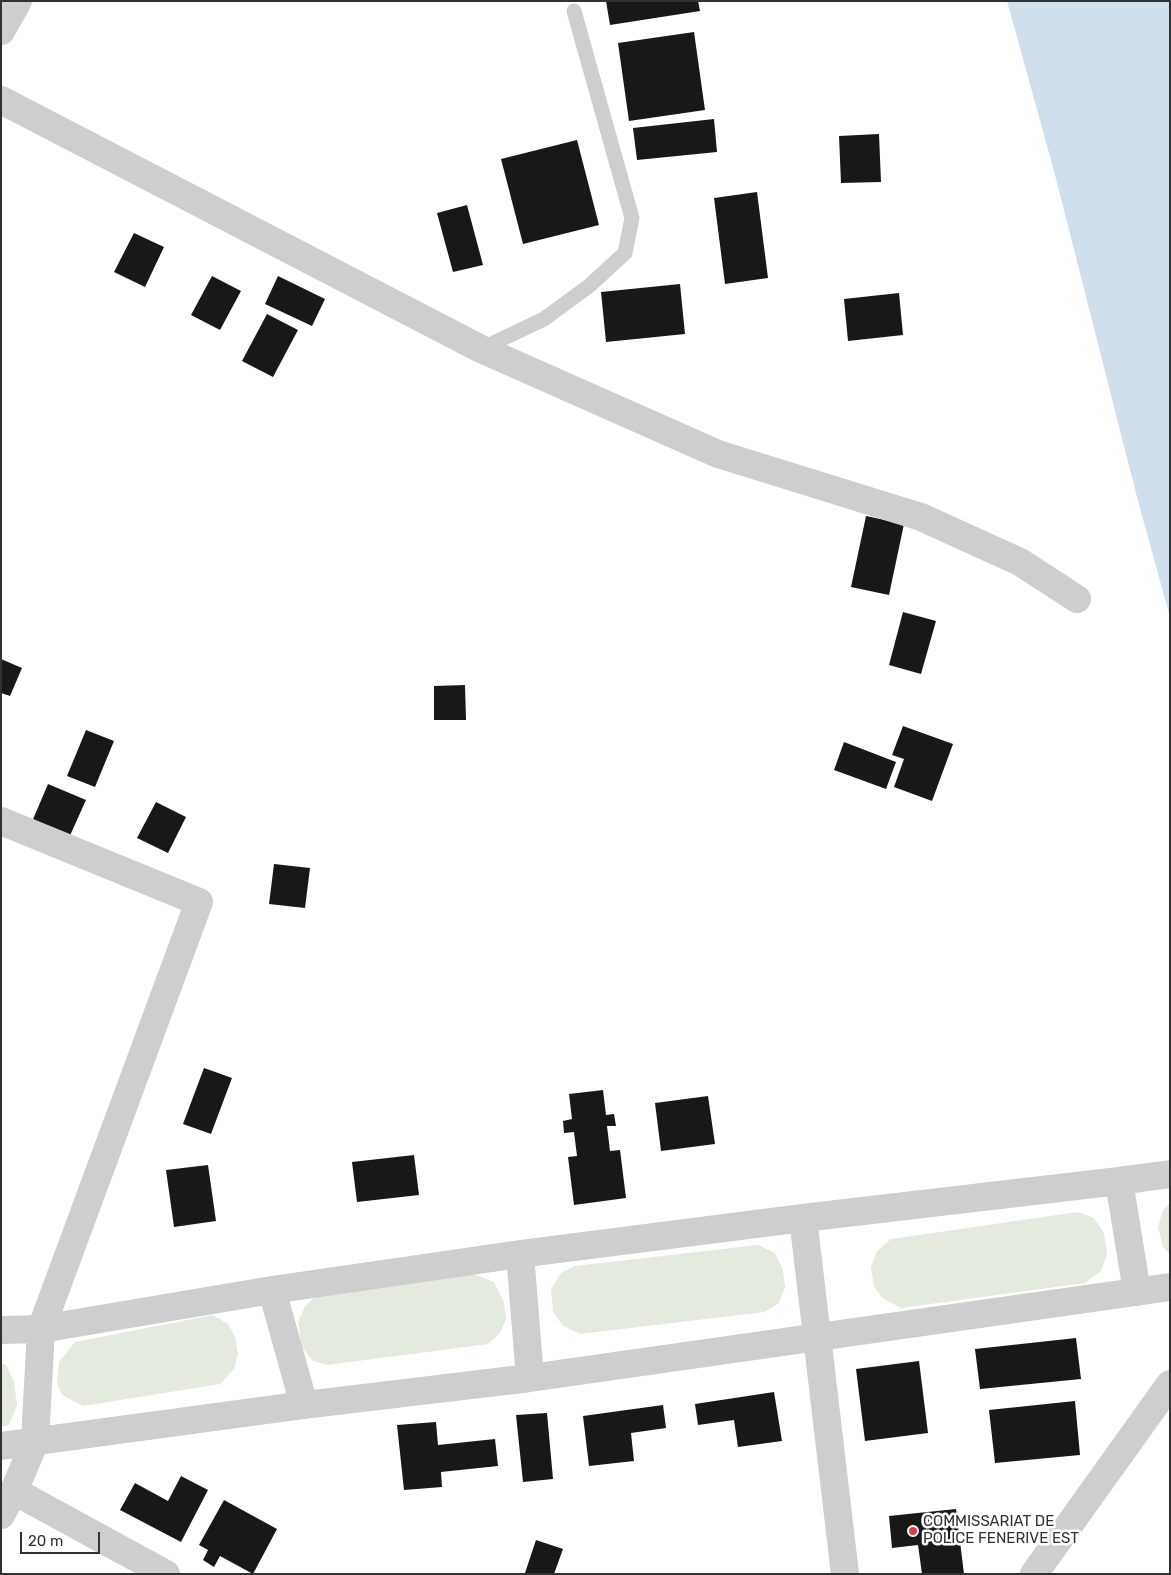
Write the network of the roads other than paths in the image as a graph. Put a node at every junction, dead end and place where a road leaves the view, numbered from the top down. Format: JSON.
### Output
{"nodes":[{"id":1,"x":18,"y":1,"type":"edge"},
{"id":2,"x":574,"y":11,"type":"dead end"},
{"id":3,"x":1,"y":31,"type":"edge"},
{"id":4,"x":1,"y":100,"type":"edge"},
{"id":5,"x":481,"y":349,"type":"junction"},
{"id":6,"x":1077,"y":599,"type":"dead end"},
{"id":7,"x":1,"y":821,"type":"edge"},
{"id":8,"x":1170,"y":1174,"type":"edge"},
{"id":9,"x":1119,"y":1181,"type":"junction"},
{"id":10,"x":804,"y":1218,"type":"junction"},
{"id":11,"x":520,"y":1254,"type":"junction"},
{"id":12,"x":1170,"y":1287,"type":"edge"},
{"id":13,"x":272,"y":1290,"type":"junction"},
{"id":14,"x":1137,"y":1292,"type":"junction"},
{"id":15,"x":41,"y":1328,"type":"junction"},
{"id":16,"x":1,"y":1330,"type":"edge"},
{"id":17,"x":817,"y":1337,"type":"junction"},
{"id":18,"x":530,"y":1378,"type":"junction"},
{"id":19,"x":1170,"y":1384,"type":"edge"},
{"id":20,"x":304,"y":1405,"type":"junction"},
{"id":21,"x":35,"y":1441,"type":"junction"},
{"id":22,"x":1,"y":1446,"type":"edge"},
{"id":23,"x":14,"y":1491,"type":"junction"},
{"id":24,"x":1,"y":1515,"type":"edge"},
{"id":25,"x":166,"y":1574,"type":"edge"},
{"id":26,"x":845,"y":1574,"type":"edge"},
{"id":27,"x":1034,"y":1574,"type":"edge"}],
"edges":[{"from":1,"to":3,"type":"street"},
{"from":2,"to":5,"type":"lane"},
{"from":4,"to":5,"type":"street"},
{"from":5,"to":6,"type":"street"},
{"from":7,"to":15,"type":"street"},
{"from":8,"to":9,"type":"street"},
{"from":9,"to":10,"type":"street"},
{"from":9,"to":14,"type":"street"},
{"from":10,"to":11,"type":"street"},
{"from":10,"to":17,"type":"street"},
{"from":11,"to":13,"type":"street"},
{"from":11,"to":18,"type":"street"},
{"from":12,"to":14,"type":"street"},
{"from":13,"to":15,"type":"street"},
{"from":13,"to":20,"type":"street"},
{"from":14,"to":17,"type":"street"},
{"from":15,"to":16,"type":"street"},
{"from":15,"to":21,"type":"street"},
{"from":17,"to":18,"type":"street"},
{"from":17,"to":26,"type":"street"},
{"from":18,"to":20,"type":"street"},
{"from":19,"to":27,"type":"street"},
{"from":20,"to":21,"type":"street"},
{"from":21,"to":22,"type":"street"},
{"from":21,"to":23,"type":"street"},
{"from":23,"to":24,"type":"street"},
{"from":23,"to":25,"type":"street"}]}
